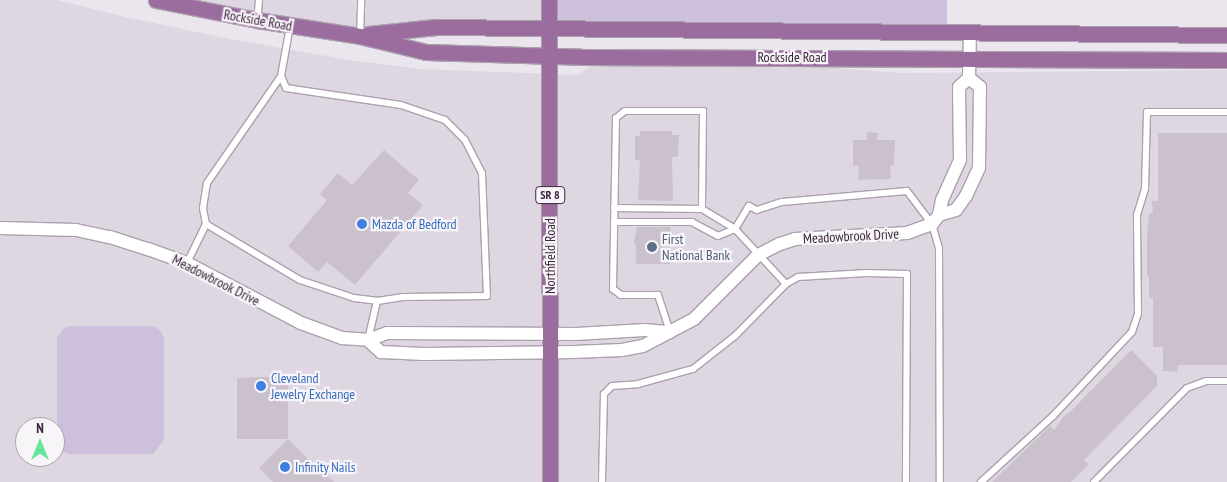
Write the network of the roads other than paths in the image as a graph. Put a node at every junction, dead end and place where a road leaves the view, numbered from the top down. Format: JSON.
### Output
{"nodes":[{"id":1,"x":156,"y":0,"type":"edge"},
{"id":2,"x":259,"y":0,"type":"edge"},
{"id":3,"x":361,"y":0,"type":"edge"},
{"id":4,"x":549,"y":0,"type":"edge"},
{"id":5,"x":187,"y":3,"type":"edge"},
{"id":6,"x":256,"y":20,"type":"junction"},
{"id":7,"x":290,"y":26,"type":"junction"},
{"id":8,"x":549,"y":29,"type":"junction"},
{"id":9,"x":970,"y":32,"type":"junction"},
{"id":10,"x":1227,"y":35,"type":"edge"},
{"id":11,"x":360,"y":36,"type":"junction"},
{"id":12,"x":549,"y":56,"type":"junction"},
{"id":13,"x":970,"y":58,"type":"junction"},
{"id":14,"x":1227,"y":60,"type":"edge"},
{"id":15,"x":281,"y":76,"type":"junction"},
{"id":16,"x":969,"y":78,"type":"junction"},
{"id":17,"x":1227,"y":112,"type":"edge"},
{"id":18,"x":614,"y":208,"type":"junction"},
{"id":19,"x":702,"y":209,"type":"junction"},
{"id":20,"x":936,"y":220,"type":"junction"},
{"id":21,"x":614,"y":222,"type":"junction"},
{"id":22,"x":206,"y":224,"type":"junction"},
{"id":23,"x":0,"y":228,"type":"edge"},
{"id":24,"x":735,"y":229,"type":"junction"},
{"id":25,"x":758,"y":255,"type":"junction"},
{"id":26,"x":187,"y":263,"type":"junction"},
{"id":27,"x":786,"y":284,"type":"junction"},
{"id":28,"x":377,"y":301,"type":"junction"},
{"id":29,"x":670,"y":332,"type":"junction"},
{"id":30,"x":550,"y":334,"type":"junction"},
{"id":31,"x":368,"y":340,"type":"junction"},
{"id":32,"x":550,"y":353,"type":"junction"},
{"id":33,"x":1227,"y":381,"type":"edge"},
{"id":34,"x":550,"y":482,"type":"edge"},
{"id":35,"x":602,"y":482,"type":"edge"},
{"id":36,"x":906,"y":482,"type":"edge"},
{"id":37,"x":940,"y":482,"type":"edge"},
{"id":38,"x":982,"y":482,"type":"edge"},
{"id":39,"x":1094,"y":482,"type":"edge"}],
"edges":[{"from":1,"to":5,"type":"main road","name":"Rockside Road"},
{"from":2,"to":6,"type":"lane"},
{"from":3,"to":11,"type":"lane"},
{"from":4,"to":8,"type":"main road","name":"Northfield Road","number":"SR 8"},
{"from":5,"to":6,"type":"main road","name":"Rockside Road"},
{"from":6,"to":7,"type":"main road","name":"Rockside Road"},
{"from":7,"to":11,"type":"main road","name":"Rockside Road"},
{"from":7,"to":15,"type":"lane"},
{"from":8,"to":9,"type":"main road","name":"Rockside Road"},
{"from":8,"to":11,"type":"main road","name":"Rockside Road"},
{"from":8,"to":12,"type":"main road","name":"Northfield Road","number":"SR 8"},
{"from":9,"to":10,"type":"main road","name":"Rockside Road"},
{"from":9,"to":13,"type":"street"},
{"from":11,"to":12,"type":"main road","name":"Rockside Road"},
{"from":12,"to":13,"type":"main road","name":"Rockside Road"},
{"from":12,"to":30,"type":"main road","name":"Northfield Road","number":"SR 8"},
{"from":13,"to":14,"type":"main road","name":"Rockside Road"},
{"from":13,"to":16,"type":"street"},
{"from":15,"to":22,"type":"lane"},
{"from":15,"to":28,"type":"lane"},
{"from":16,"to":20,"type":"street"},
{"from":16,"to":20,"type":"street","name":"Meadowbrook Drive"},
{"from":17,"to":38,"type":"lane"},
{"from":18,"to":19,"type":"lane"},
{"from":18,"to":19,"type":"lane"},
{"from":18,"to":21,"type":"lane"},
{"from":19,"to":24,"type":"lane"},
{"from":20,"to":24,"type":"lane"},
{"from":20,"to":25,"type":"street","name":"Meadowbrook Drive"},
{"from":20,"to":37,"type":"lane"},
{"from":21,"to":24,"type":"lane"},
{"from":21,"to":29,"type":"lane"},
{"from":22,"to":26,"type":"lane"},
{"from":22,"to":28,"type":"lane"},
{"from":23,"to":26,"type":"street","name":"Meadowbrook Drive"},
{"from":24,"to":25,"type":"lane"},
{"from":25,"to":27,"type":"lane"},
{"from":25,"to":29,"type":"street","name":"Meadowbrook Drive"},
{"from":26,"to":31,"type":"street","name":"Meadowbrook Drive"},
{"from":27,"to":35,"type":"lane"},
{"from":27,"to":36,"type":"lane"},
{"from":28,"to":31,"type":"lane"},
{"from":29,"to":30,"type":"street","name":"Meadowbrook Drive"},
{"from":29,"to":32,"type":"street","name":"Meadowbrook Drive"},
{"from":30,"to":31,"type":"street","name":"Meadowbrook Drive"},
{"from":30,"to":32,"type":"main road","name":"Northfield Road","number":"SR 8"},
{"from":31,"to":32,"type":"street","name":"Meadowbrook Drive"},
{"from":32,"to":34,"type":"main road","name":"Northfield Road","number":"SR 8"},
{"from":33,"to":39,"type":"lane"}]}
